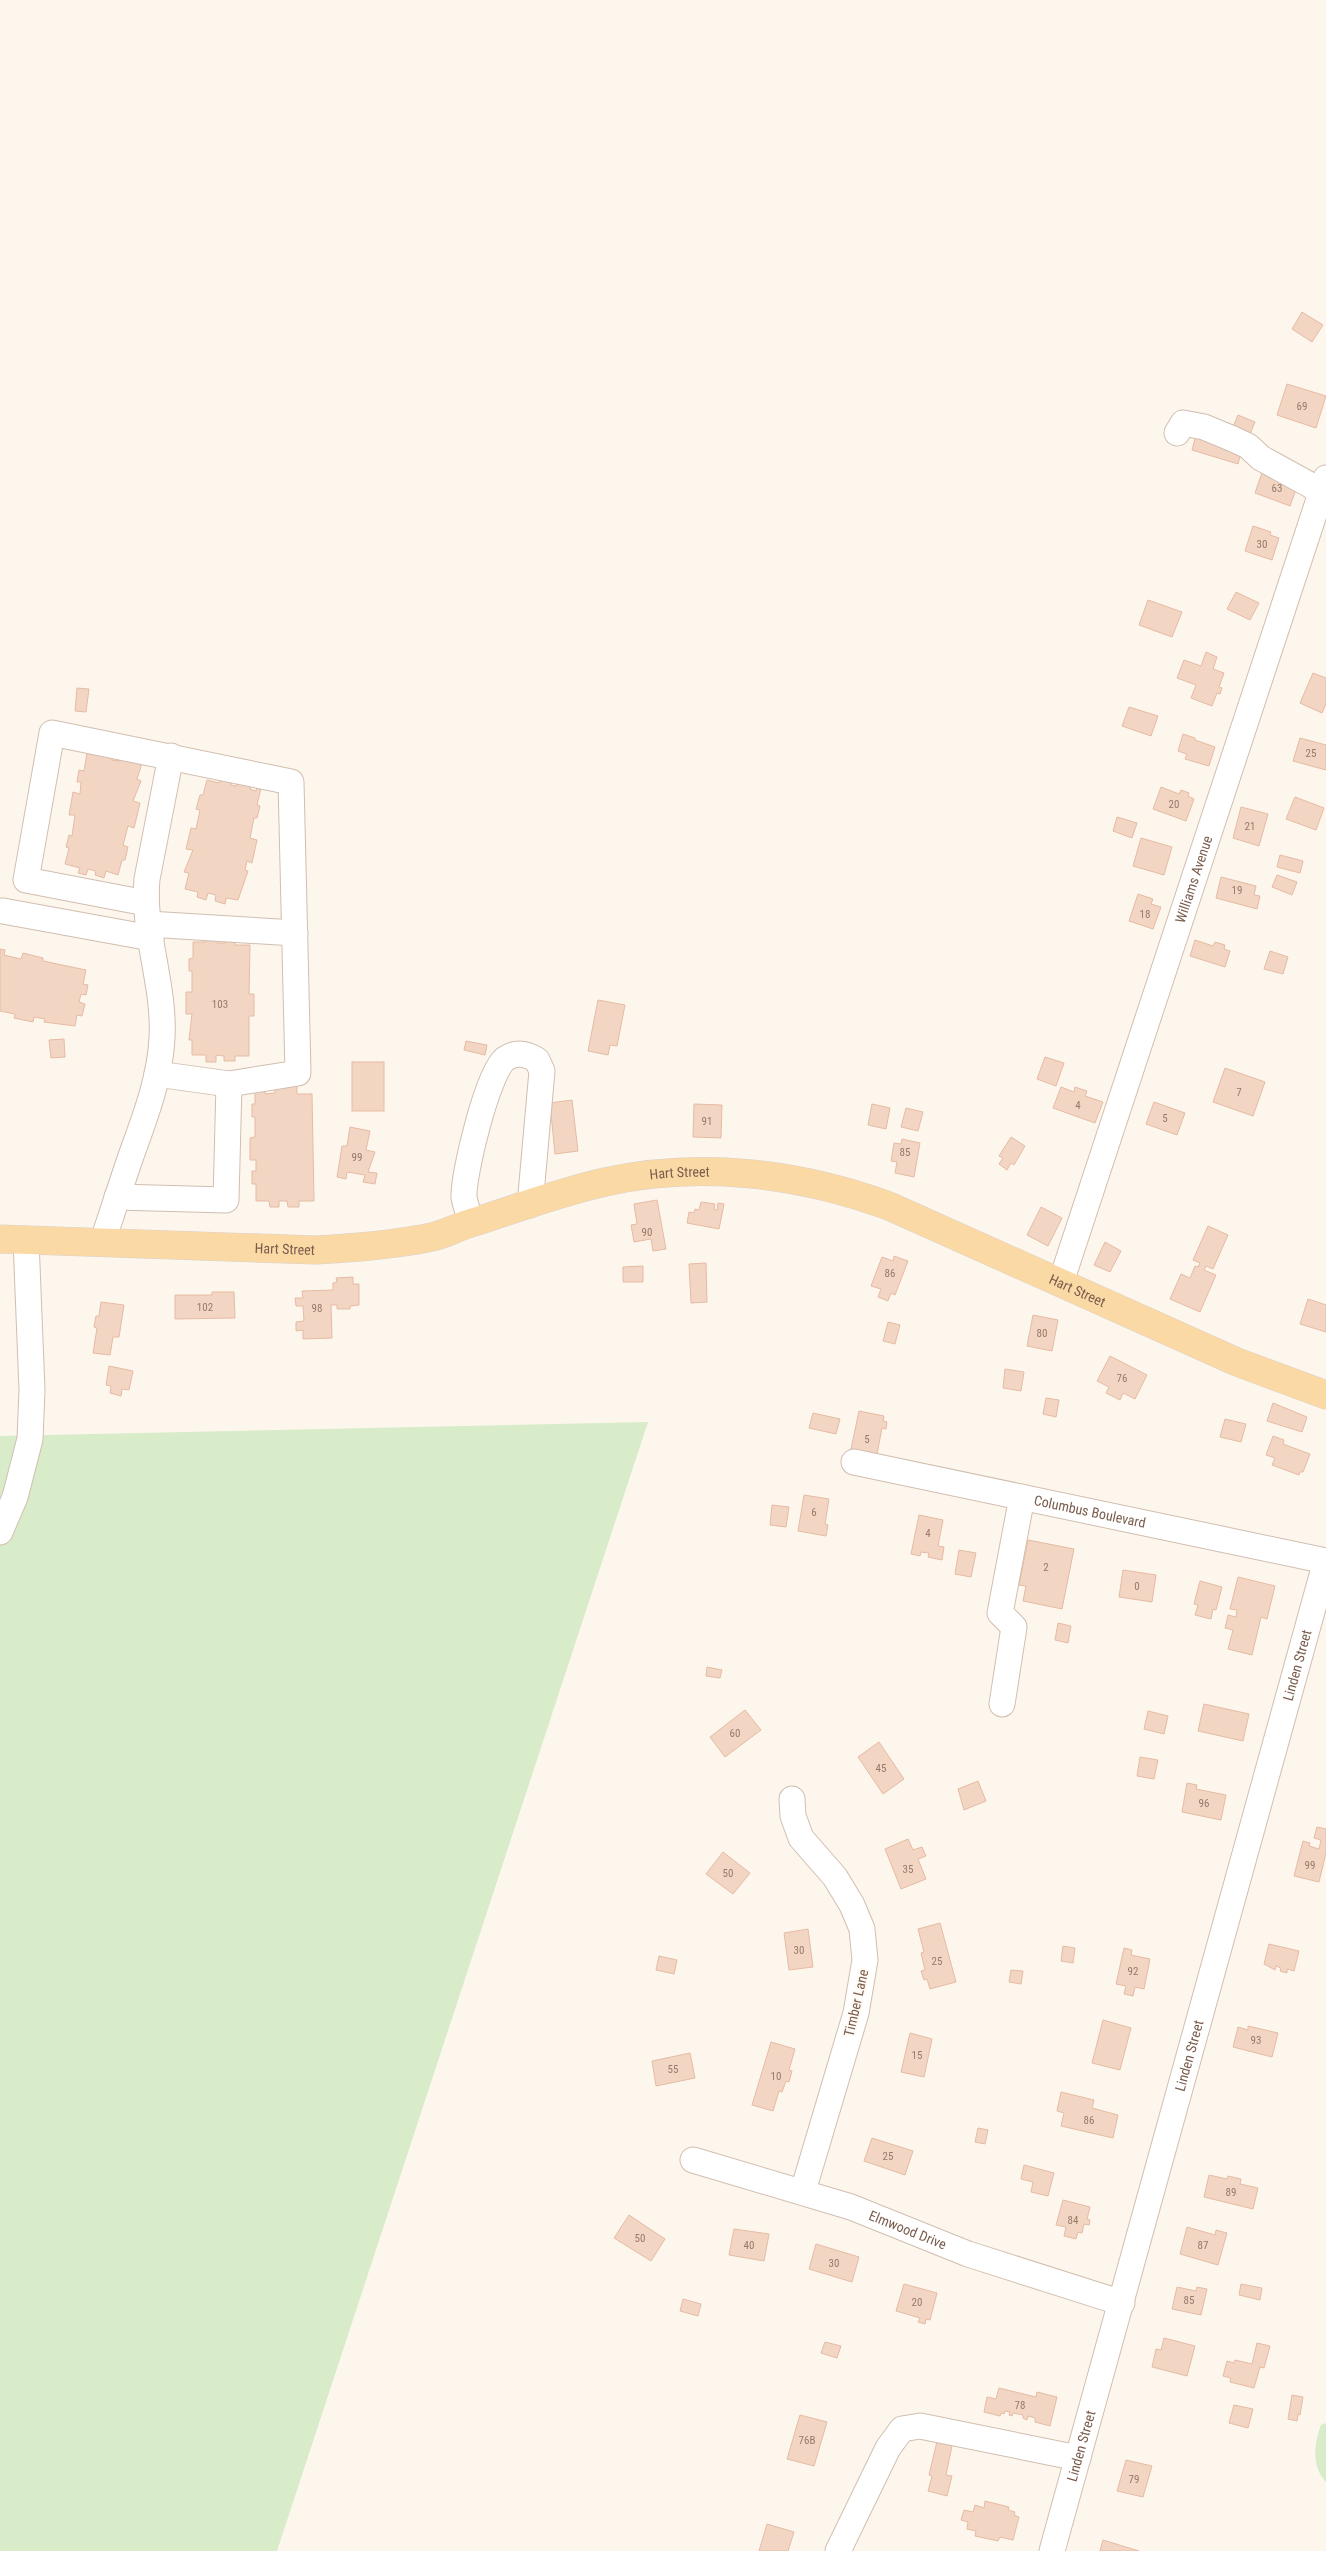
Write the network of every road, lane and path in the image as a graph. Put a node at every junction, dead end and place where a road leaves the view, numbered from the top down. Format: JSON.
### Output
{"nodes":[{"id":1,"x":1177,"y":433,"type":"dead end"},
{"id":2,"x":1324,"y":485,"type":"edge"},
{"id":3,"x":171,"y":756,"type":"junction"},
{"id":4,"x":4,"y":911,"type":"dead end"},
{"id":5,"x":148,"y":922,"type":"junction"},
{"id":6,"x":294,"y":933,"type":"junction"},
{"id":7,"x":157,"y":1074,"type":"junction"},
{"id":8,"x":229,"y":1084,"type":"junction"},
{"id":9,"x":117,"y":1197,"type":"junction"},
{"id":10,"x":530,"y":1205,"type":"junction"},
{"id":11,"x":472,"y":1223,"type":"junction"},
{"id":12,"x":13,"y":1240,"type":"edge"},
{"id":13,"x":102,"y":1243,"type":"junction"},
{"id":14,"x":1061,"y":1282,"type":"junction"},
{"id":15,"x":1326,"y":1395,"type":"edge"},
{"id":16,"x":854,"y":1462,"type":"dead end"},
{"id":17,"x":1022,"y":1497,"type":"junction"},
{"id":18,"x":0,"y":1532,"type":"edge"},
{"id":19,"x":1326,"y":1561,"type":"edge"},
{"id":20,"x":1002,"y":1704,"type":"dead end"},
{"id":21,"x":792,"y":1799,"type":"dead end"},
{"id":22,"x":693,"y":2160,"type":"dead end"},
{"id":23,"x":803,"y":2191,"type":"junction"},
{"id":24,"x":1122,"y":2304,"type":"junction"},
{"id":25,"x":1078,"y":2458,"type":"junction"},
{"id":26,"x":838,"y":2551,"type":"edge"},
{"id":27,"x":1052,"y":2551,"type":"edge"}],
"edges":[{"from":1,"to":2,"type":"street"},
{"from":2,"to":14,"type":"street","name":"Williams Avenue"},
{"from":3,"to":5,"type":"street"},
{"from":3,"to":5,"type":"street"},
{"from":3,"to":6,"type":"street"},
{"from":4,"to":5,"type":"street"},
{"from":5,"to":6,"type":"street"},
{"from":5,"to":7,"type":"street"},
{"from":6,"to":8,"type":"street"},
{"from":7,"to":8,"type":"street"},
{"from":7,"to":9,"type":"street"},
{"from":8,"to":9,"type":"street"},
{"from":9,"to":13,"type":"street"},
{"from":10,"to":11,"type":"main road","name":"Hart Street"},
{"from":10,"to":11,"type":"street"},
{"from":10,"to":14,"type":"main road","name":"Hart Street"},
{"from":11,"to":13,"type":"main road","name":"Hart Street"},
{"from":12,"to":13,"type":"main road","name":"Hart Street"},
{"from":12,"to":18,"type":"street"},
{"from":14,"to":15,"type":"main road","name":"Hart Street"},
{"from":16,"to":17,"type":"street","name":"Columbus Boulevard"},
{"from":17,"to":19,"type":"street","name":"Columbus Boulevard"},
{"from":17,"to":20,"type":"street"},
{"from":19,"to":24,"type":"street","name":"Linden Street"},
{"from":21,"to":23,"type":"street","name":"Timber Lane"},
{"from":22,"to":23,"type":"street","name":"Elmwood Drive"},
{"from":23,"to":24,"type":"street","name":"Elmwood Drive"},
{"from":24,"to":25,"type":"street","name":"Linden Street"},
{"from":25,"to":26,"type":"street"},
{"from":25,"to":27,"type":"street","name":"Linden Street"}]}
